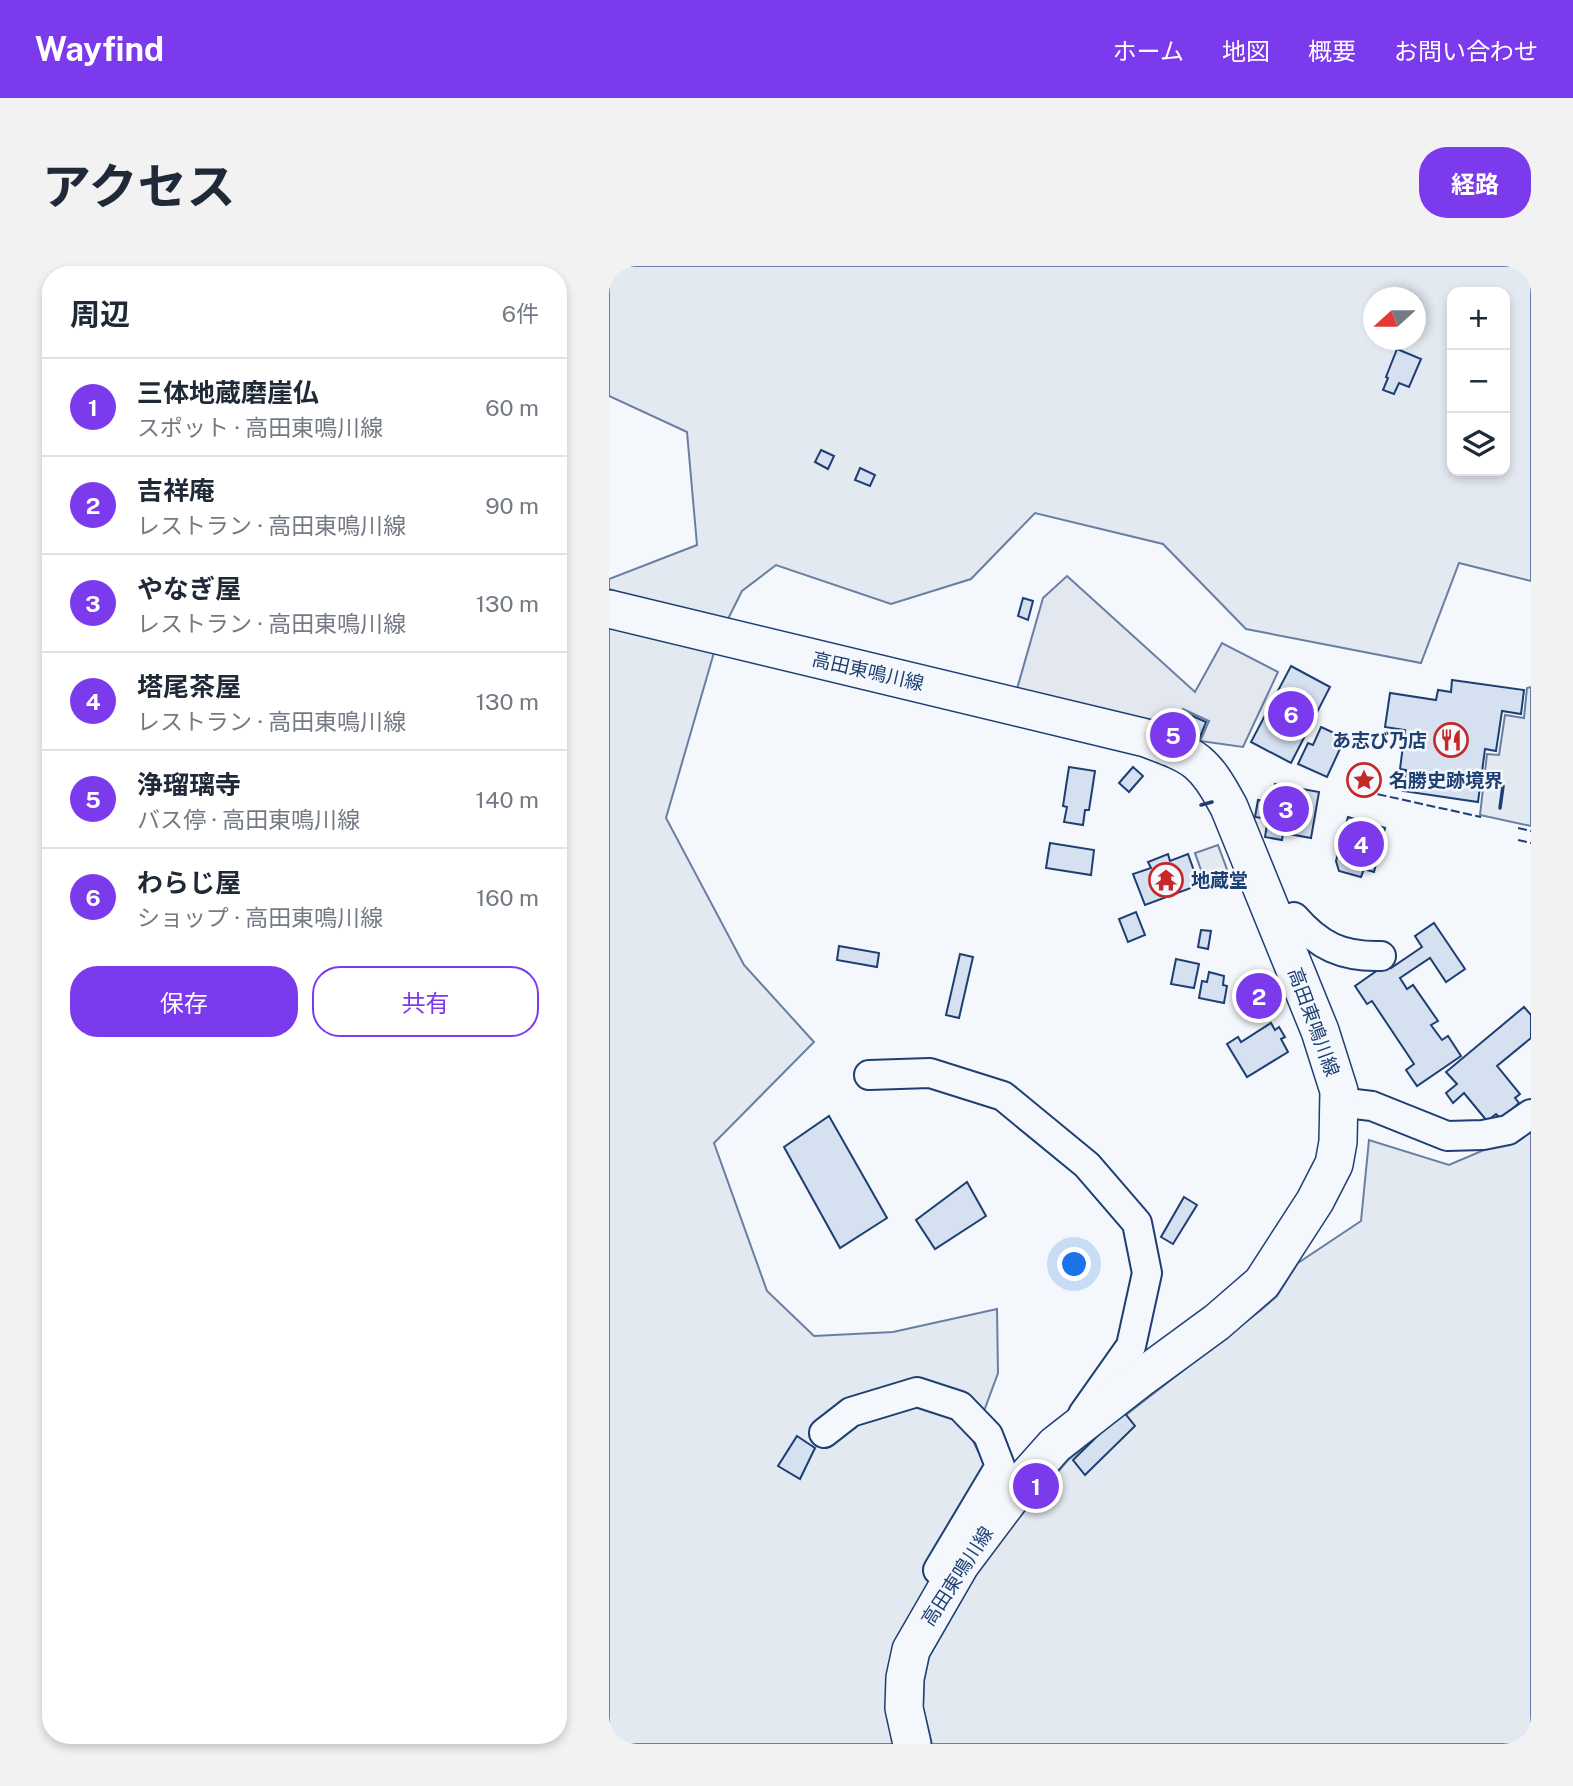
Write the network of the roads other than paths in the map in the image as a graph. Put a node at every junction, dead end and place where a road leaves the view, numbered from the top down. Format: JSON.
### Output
{"nodes":[{"id":1,"x":609,"y":609,"type":"edge"},
{"id":2,"x":1278,"y":923,"type":"junction"},
{"id":3,"x":1381,"y":956,"type":"dead end"},
{"id":4,"x":869,"y":1075,"type":"dead end"},
{"id":5,"x":1338,"y":1102,"type":"junction"},
{"id":6,"x":1531,"y":1114,"type":"edge"},
{"id":7,"x":824,"y":1433,"type":"dead end"},
{"id":8,"x":1067,"y":1436,"type":"junction"},
{"id":9,"x":941,"y":1597,"type":"junction"},
{"id":10,"x":912,"y":1744,"type":"edge"}],
"edges":[{"from":1,"to":2,"type":"main road","name":"高田東鳴川線"},
{"from":2,"to":3,"type":"street"},
{"from":2,"to":5,"type":"main road","name":"高田東鳴川線"},
{"from":4,"to":8,"type":"street"},
{"from":5,"to":6,"type":"street"},
{"from":5,"to":8,"type":"main road","name":"高田東鳴川線"},
{"from":7,"to":9,"type":"street"},
{"from":8,"to":9,"type":"main road","name":"高田東鳴川線"},
{"from":9,"to":10,"type":"main road","name":"高田東鳴川線"}]}
